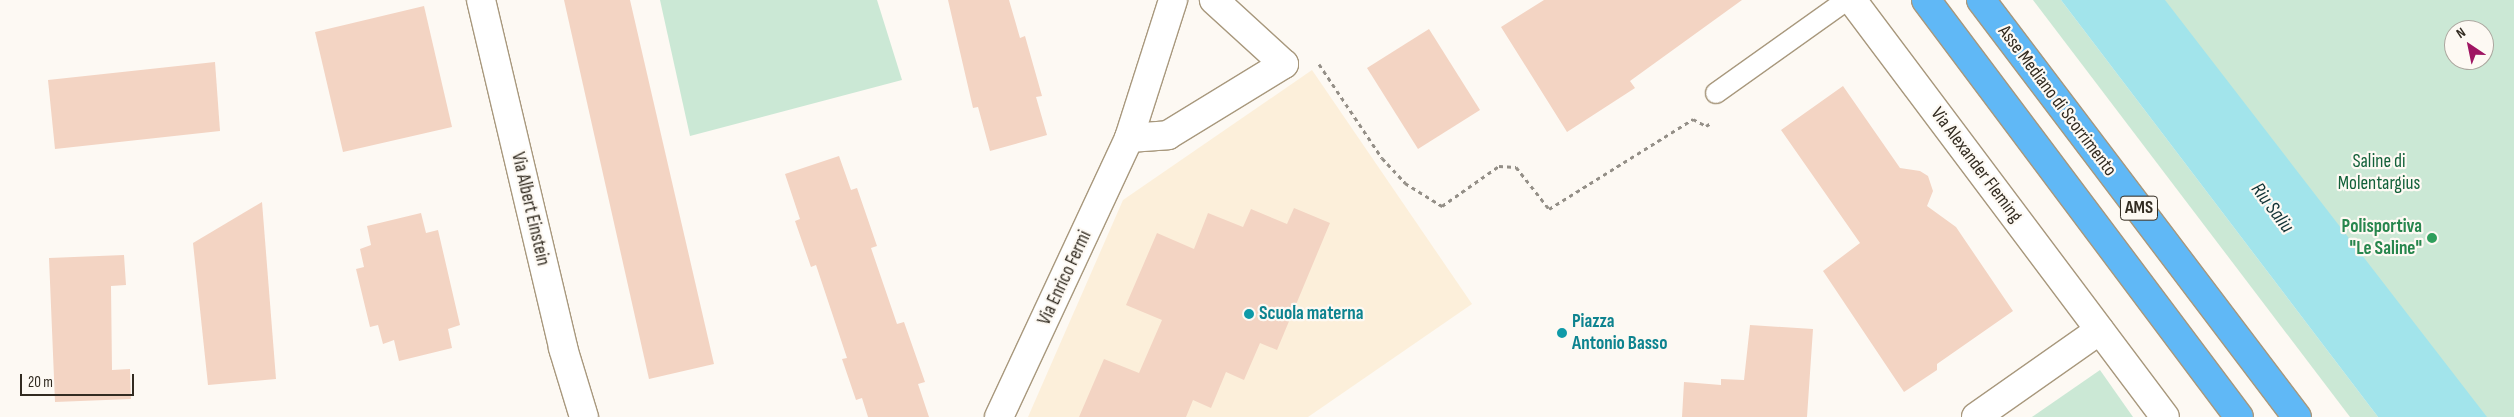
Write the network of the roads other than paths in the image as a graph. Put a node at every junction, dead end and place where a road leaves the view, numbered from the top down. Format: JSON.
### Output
{"nodes":[{"id":1,"x":481,"y":0,"type":"edge"},
{"id":2,"x":1173,"y":0,"type":"edge"},
{"id":3,"x":1214,"y":0,"type":"edge"},
{"id":4,"x":1847,"y":0,"type":"edge"},
{"id":5,"x":1852,"y":0,"type":"edge"},
{"id":6,"x":1926,"y":0,"type":"edge"},
{"id":7,"x":1981,"y":0,"type":"edge"},
{"id":8,"x":1716,"y":93,"type":"dead end"},
{"id":9,"x":1129,"y":138,"type":"junction"},
{"id":10,"x":2100,"y":330,"type":"junction"},
{"id":11,"x":584,"y":417,"type":"edge"},
{"id":12,"x":1000,"y":417,"type":"edge"},
{"id":13,"x":1976,"y":417,"type":"edge"},
{"id":14,"x":2165,"y":417,"type":"edge"},
{"id":15,"x":2239,"y":417,"type":"edge"},
{"id":16,"x":2297,"y":417,"type":"edge"}],
"edges":[{"from":1,"to":11,"type":"street","name":"Via Albert Einstein"},
{"from":2,"to":9,"type":"street","name":"Via Enrico Fermi"},
{"from":3,"to":9,"type":"street"},
{"from":4,"to":8,"type":"lane"},
{"from":5,"to":10,"type":"street","name":"Via Alexander Fleming"},
{"from":6,"to":15,"type":"highway","number":"AMS"},
{"from":7,"to":16,"type":"highway","name":"Asse Mediano di Scorrimento","number":"AMS"},
{"from":9,"to":12,"type":"street","name":"Via Enrico Fermi"},
{"from":10,"to":13,"type":"street"},
{"from":10,"to":14,"type":"street","name":"Via Alexander Fleming"}]}
